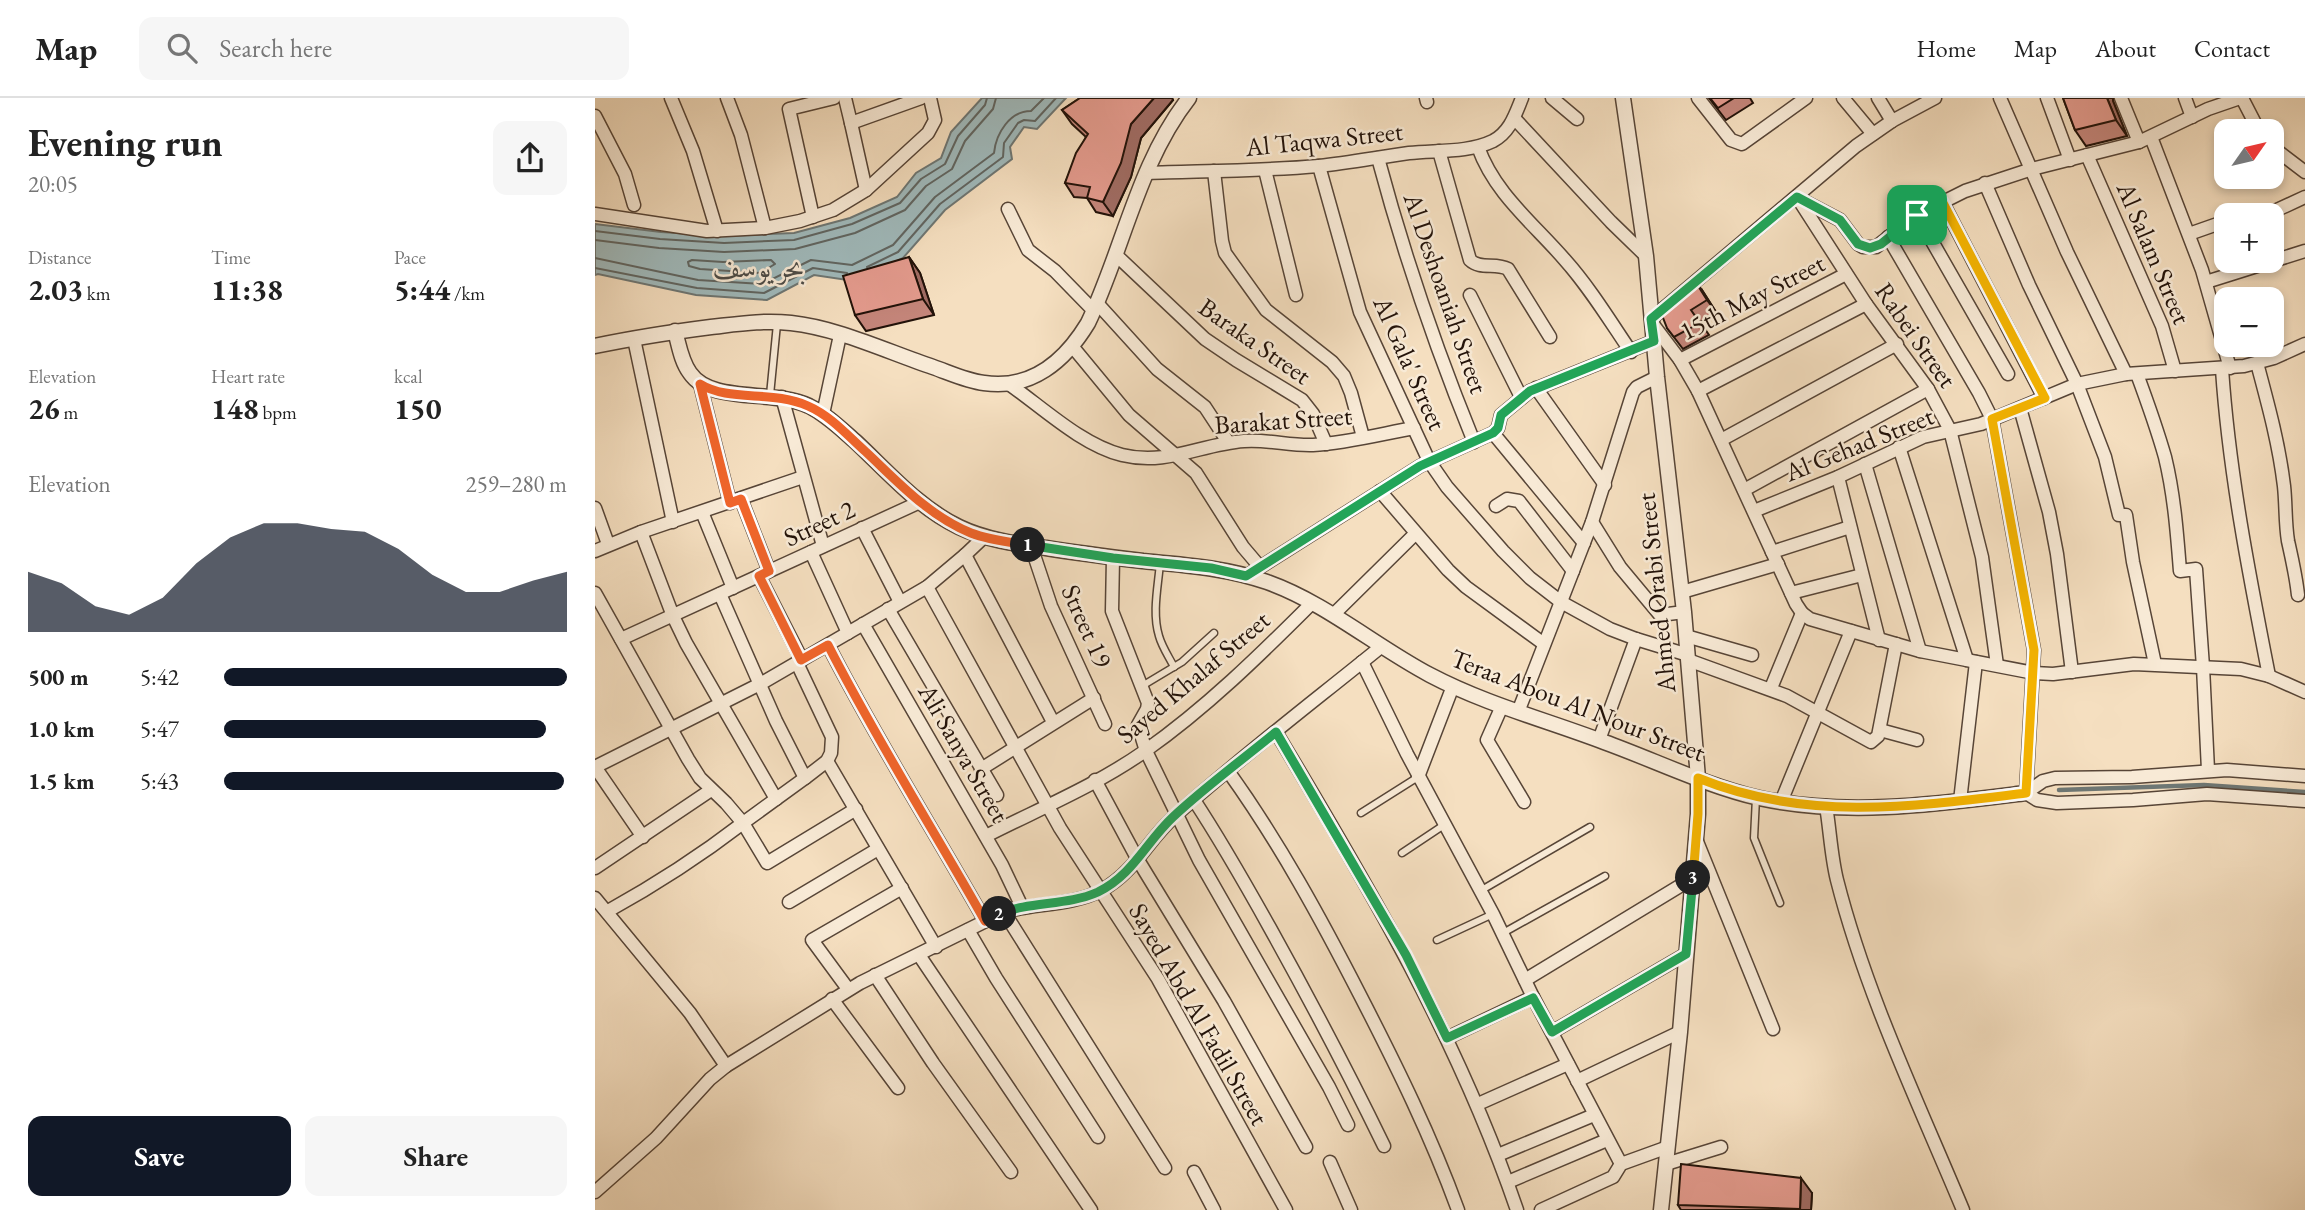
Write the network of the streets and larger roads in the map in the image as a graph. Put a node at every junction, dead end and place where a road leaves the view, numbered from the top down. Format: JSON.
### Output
{"nodes":[{"id":1,"x":671,"y":98,"type":"edge"},
{"id":2,"x":727,"y":98,"type":"edge"},
{"id":3,"x":834,"y":98,"type":"edge"},
{"id":4,"x":845,"y":98,"type":"edge"},
{"id":5,"x":921,"y":98,"type":"edge"},
{"id":6,"x":929,"y":98,"type":"edge"},
{"id":7,"x":1189,"y":98,"type":"edge"},
{"id":8,"x":1522,"y":98,"type":"edge"},
{"id":9,"x":1552,"y":98,"type":"edge"},
{"id":10,"x":1623,"y":98,"type":"edge"},
{"id":11,"x":1698,"y":98,"type":"edge"},
{"id":12,"x":1843,"y":98,"type":"edge"},
{"id":13,"x":1878,"y":98,"type":"edge"},
{"id":14,"x":1934,"y":98,"type":"edge"},
{"id":15,"x":2000,"y":98,"type":"edge"},
{"id":16,"x":2047,"y":98,"type":"edge"},
{"id":17,"x":2121,"y":98,"type":"edge"},
{"id":18,"x":2185,"y":98,"type":"edge"},
{"id":19,"x":2241,"y":98,"type":"edge"},
{"id":20,"x":1797,"y":101,"type":"edge"},
{"id":21,"x":804,"y":102,"type":"edge"},
{"id":22,"x":595,"y":116,"type":"edge"},
{"id":23,"x":2192,"y":117,"type":"junction"},
{"id":24,"x":1514,"y":118,"type":"junction"},
{"id":25,"x":1577,"y":119,"type":"dead end"},
{"id":26,"x":2252,"y":119,"type":"edge"},
{"id":27,"x":1892,"y":121,"type":"junction"},
{"id":28,"x":851,"y":123,"type":"junction"},
{"id":29,"x":1873,"y":134,"type":"junction"},
{"id":30,"x":2145,"y":139,"type":"junction"},
{"id":31,"x":1478,"y":147,"type":"junction"},
{"id":32,"x":1439,"y":150,"type":"junction"},
{"id":33,"x":2087,"y":155,"type":"junction"},
{"id":34,"x":2284,"y":156,"type":"edge"},
{"id":35,"x":1378,"y":158,"type":"junction"},
{"id":36,"x":2070,"y":160,"type":"junction"},
{"id":37,"x":1319,"y":166,"type":"junction"},
{"id":38,"x":2032,"y":169,"type":"junction"},
{"id":39,"x":1265,"y":170,"type":"junction"},
{"id":40,"x":1214,"y":171,"type":"junction"},
{"id":41,"x":2305,"y":172,"type":"edge"},
{"id":42,"x":1148,"y":173,"type":"junction"},
{"id":43,"x":1985,"y":183,"type":"junction"},
{"id":44,"x":866,"y":190,"type":"junction"},
{"id":45,"x":1797,"y":197,"type":"junction"},
{"id":46,"x":2305,"y":197,"type":"edge"},
{"id":47,"x":1942,"y":201,"type":"junction"},
{"id":48,"x":634,"y":205,"type":"dead end"},
{"id":49,"x":2284,"y":207,"type":"edge"},
{"id":50,"x":1008,"y":209,"type":"dead end"},
{"id":51,"x":595,"y":214,"type":"edge"},
{"id":52,"x":1917,"y":215,"type":"junction"},
{"id":53,"x":813,"y":217,"type":"junction"},
{"id":54,"x":2214,"y":225,"type":"edge"},
{"id":55,"x":765,"y":228,"type":"junction"},
{"id":56,"x":717,"y":231,"type":"junction"},
{"id":57,"x":2189,"y":234,"type":"junction"},
{"id":58,"x":1888,"y":237,"type":"junction"},
{"id":59,"x":2305,"y":251,"type":"edge"},
{"id":60,"x":1116,"y":255,"type":"junction"},
{"id":61,"x":1646,"y":256,"type":"junction"},
{"id":62,"x":1846,"y":274,"type":"junction"},
{"id":63,"x":2206,"y":282,"type":"junction"},
{"id":64,"x":1296,"y":295,"type":"dead end"},
{"id":65,"x":1471,"y":295,"type":"dead end"},
{"id":66,"x":1866,"y":304,"type":"junction"},
{"id":67,"x":1096,"y":307,"type":"junction"},
{"id":68,"x":1652,"y":321,"type":"junction"},
{"id":69,"x":674,"y":331,"type":"junction"},
{"id":70,"x":840,"y":335,"type":"junction"},
{"id":71,"x":1549,"y":338,"type":"dead end"},
{"id":72,"x":633,"y":339,"type":"junction"},
{"id":73,"x":1654,"y":341,"type":"junction"},
{"id":74,"x":1897,"y":344,"type":"junction"},
{"id":75,"x":2305,"y":344,"type":"edge"},
{"id":76,"x":595,"y":346,"type":"edge"},
{"id":77,"x":1072,"y":346,"type":"junction"},
{"id":78,"x":1631,"y":352,"type":"junction"},
{"id":79,"x":1679,"y":360,"type":"junction"},
{"id":80,"x":2257,"y":363,"type":"junction"},
{"id":81,"x":2226,"y":369,"type":"junction"},
{"id":82,"x":2175,"y":371,"type":"junction"},
{"id":83,"x":2008,"y":374,"type":"dead end"},
{"id":84,"x":2132,"y":374,"type":"junction"},
{"id":85,"x":1657,"y":377,"type":"junction"},
{"id":86,"x":700,"y":384,"type":"junction"},
{"id":87,"x":1009,"y":384,"type":"junction"},
{"id":88,"x":2077,"y":384,"type":"junction"},
{"id":89,"x":1536,"y":388,"type":"junction"},
{"id":90,"x":1928,"y":389,"type":"junction"},
{"id":91,"x":1698,"y":391,"type":"junction"},
{"id":92,"x":776,"y":396,"type":"junction"},
{"id":93,"x":1521,"y":397,"type":"junction"},
{"id":94,"x":2045,"y":398,"type":"junction"},
{"id":95,"x":2020,"y":408,"type":"junction"},
{"id":96,"x":823,"y":414,"type":"junction"},
{"id":97,"x":1992,"y":419,"type":"junction"},
{"id":98,"x":1414,"y":428,"type":"junction"},
{"id":99,"x":1950,"y":430,"type":"junction"},
{"id":100,"x":1493,"y":433,"type":"junction"},
{"id":101,"x":1363,"y":437,"type":"junction"},
{"id":102,"x":1721,"y":440,"type":"junction"},
{"id":103,"x":1228,"y":442,"type":"junction"},
{"id":104,"x":1474,"y":442,"type":"junction"},
{"id":105,"x":1326,"y":444,"type":"junction"},
{"id":106,"x":1899,"y":447,"type":"junction"},
{"id":107,"x":1179,"y":456,"type":"junction"},
{"id":108,"x":1429,"y":461,"type":"junction"},
{"id":109,"x":1865,"y":464,"type":"junction"},
{"id":110,"x":803,"y":477,"type":"junction"},
{"id":111,"x":1838,"y":477,"type":"junction"},
{"id":112,"x":1605,"y":485,"type":"junction"},
{"id":113,"x":1744,"y":490,"type":"junction"},
{"id":114,"x":1380,"y":491,"type":"junction"},
{"id":115,"x":735,"y":501,"type":"junction"},
{"id":116,"x":920,"y":502,"type":"junction"},
{"id":117,"x":1496,"y":506,"type":"dead end"},
{"id":118,"x":595,"y":508,"type":"edge"},
{"id":119,"x":1754,"y":511,"type":"junction"},
{"id":120,"x":702,"y":512,"type":"junction"},
{"id":121,"x":674,"y":522,"type":"junction"},
{"id":122,"x":1592,"y":522,"type":"junction"},
{"id":123,"x":1850,"y":527,"type":"junction"},
{"id":124,"x":862,"y":528,"type":"junction"},
{"id":125,"x":641,"y":532,"type":"junction"},
{"id":126,"x":1415,"y":534,"type":"junction"},
{"id":127,"x":984,"y":537,"type":"junction"},
{"id":128,"x":1584,"y":542,"type":"junction"},
{"id":129,"x":608,"y":544,"type":"junction"},
{"id":130,"x":1031,"y":546,"type":"junction"},
{"id":131,"x":817,"y":549,"type":"junction"},
{"id":132,"x":595,"y":551,"type":"edge"},
{"id":133,"x":1772,"y":552,"type":"junction"},
{"id":134,"x":965,"y":555,"type":"junction"},
{"id":135,"x":1113,"y":558,"type":"junction"},
{"id":136,"x":1778,"y":564,"type":"junction"},
{"id":137,"x":1260,"y":567,"type":"junction"},
{"id":138,"x":1573,"y":571,"type":"junction"},
{"id":139,"x":764,"y":574,"type":"junction"},
{"id":140,"x":1861,"y":575,"type":"junction"},
{"id":141,"x":1246,"y":576,"type":"junction"},
{"id":142,"x":927,"y":587,"type":"junction"},
{"id":143,"x":733,"y":588,"type":"junction"},
{"id":144,"x":1682,"y":592,"type":"junction"},
{"id":145,"x":595,"y":593,"type":"edge"},
{"id":146,"x":1791,"y":593,"type":"junction"},
{"id":147,"x":720,"y":594,"type":"junction"},
{"id":148,"x":2298,"y":595,"type":"dead end"},
{"id":149,"x":901,"y":602,"type":"junction"},
{"id":150,"x":1561,"y":602,"type":"junction"},
{"id":151,"x":1312,"y":603,"type":"junction"},
{"id":152,"x":888,"y":609,"type":"junction"},
{"id":153,"x":1684,"y":612,"type":"junction"},
{"id":154,"x":1802,"y":613,"type":"junction"},
{"id":155,"x":1333,"y":615,"type":"junction"},
{"id":156,"x":673,"y":616,"type":"junction"},
{"id":157,"x":863,"y":624,"type":"junction"},
{"id":158,"x":1851,"y":631,"type":"junction"},
{"id":159,"x":848,"y":633,"type":"junction"},
{"id":160,"x":1686,"y":636,"type":"junction"},
{"id":161,"x":621,"y":639,"type":"junction"},
{"id":162,"x":1636,"y":639,"type":"junction"},
{"id":163,"x":1879,"y":640,"type":"junction"},
{"id":164,"x":1544,"y":644,"type":"junction"},
{"id":165,"x":1896,"y":644,"type":"junction"},
{"id":166,"x":828,"y":645,"type":"junction"},
{"id":167,"x":1381,"y":646,"type":"junction"},
{"id":168,"x":1920,"y":651,"type":"junction"},
{"id":169,"x":1752,"y":655,"type":"dead end"},
{"id":170,"x":1688,"y":657,"type":"junction"},
{"id":171,"x":1972,"y":661,"type":"junction"},
{"id":172,"x":799,"y":662,"type":"junction"},
{"id":173,"x":1362,"y":662,"type":"junction"},
{"id":174,"x":2155,"y":664,"type":"junction"},
{"id":175,"x":1997,"y":665,"type":"junction"},
{"id":176,"x":2203,"y":667,"type":"junction"},
{"id":177,"x":2072,"y":672,"type":"junction"},
{"id":178,"x":2034,"y":673,"type":"junction"},
{"id":179,"x":2269,"y":676,"type":"junction"},
{"id":180,"x":760,"y":684,"type":"junction"},
{"id":181,"x":1453,"y":686,"type":"junction"},
{"id":182,"x":1771,"y":688,"type":"junction"},
{"id":183,"x":2305,"y":692,"type":"edge"},
{"id":184,"x":1094,"y":698,"type":"junction"},
{"id":185,"x":722,"y":705,"type":"junction"},
{"id":186,"x":1502,"y":706,"type":"junction"},
{"id":187,"x":1818,"y":711,"type":"junction"},
{"id":188,"x":1518,"y":712,"type":"junction"},
{"id":189,"x":1053,"y":722,"type":"junction"},
{"id":190,"x":1105,"y":724,"type":"dead end"},
{"id":191,"x":1880,"y":730,"type":"junction"},
{"id":192,"x":670,"y":731,"type":"junction"},
{"id":193,"x":1276,"y":732,"type":"junction"},
{"id":194,"x":1599,"y":740,"type":"junction"},
{"id":195,"x":1917,"y":740,"type":"dead end"},
{"id":196,"x":1016,"y":747,"type":"junction"},
{"id":197,"x":1146,"y":751,"type":"junction"},
{"id":198,"x":827,"y":761,"type":"junction"},
{"id":199,"x":595,"y":767,"type":"edge"},
{"id":200,"x":981,"y":769,"type":"junction"},
{"id":201,"x":2207,"y":770,"type":"junction"},
{"id":202,"x":1228,"y":771,"type":"junction"},
{"id":203,"x":2305,"y":776,"type":"edge"},
{"id":204,"x":1419,"y":777,"type":"junction"},
{"id":205,"x":806,"y":778,"type":"junction"},
{"id":206,"x":1698,"y":778,"type":"junction"},
{"id":207,"x":1095,"y":780,"type":"junction"},
{"id":208,"x":711,"y":790,"type":"junction"},
{"id":209,"x":2026,"y":793,"type":"junction"},
{"id":210,"x":997,"y":795,"type":"dead end"},
{"id":211,"x":776,"y":799,"type":"junction"},
{"id":212,"x":1194,"y":800,"type":"junction"},
{"id":213,"x":1960,"y":801,"type":"junction"},
{"id":214,"x":2305,"y":801,"type":"edge"},
{"id":215,"x":1524,"y":802,"type":"dead end"},
{"id":216,"x":1781,"y":802,"type":"junction"},
{"id":217,"x":1047,"y":805,"type":"junction"},
{"id":218,"x":1826,"y":806,"type":"junction"},
{"id":219,"x":856,"y":808,"type":"junction"},
{"id":220,"x":1176,"y":815,"type":"junction"},
{"id":221,"x":743,"y":823,"type":"junction"},
{"id":222,"x":986,"y":836,"type":"junction"},
{"id":223,"x":643,"y":837,"type":"junction"},
{"id":224,"x":1696,"y":839,"type":"junction"},
{"id":225,"x":878,"y":849,"type":"junction"},
{"id":226,"x":1138,"y":860,"type":"junction"},
{"id":227,"x":595,"y":868,"type":"edge"},
{"id":228,"x":1693,"y":878,"type":"junction"},
{"id":229,"x":902,"y":888,"type":"junction"},
{"id":230,"x":1100,"y":891,"type":"junction"},
{"id":231,"x":595,"y":898,"type":"edge"},
{"id":232,"x":789,"y":902,"type":"dead end"},
{"id":233,"x":1022,"y":907,"type":"junction"},
{"id":234,"x":608,"y":911,"type":"junction"},
{"id":235,"x":1004,"y":912,"type":"junction"},
{"id":236,"x":985,"y":921,"type":"junction"},
{"id":237,"x":968,"y":930,"type":"junction"},
{"id":238,"x":936,"y":947,"type":"junction"},
{"id":239,"x":1686,"y":954,"type":"junction"},
{"id":240,"x":919,"y":955,"type":"junction"},
{"id":241,"x":875,"y":975,"type":"junction"},
{"id":242,"x":1524,"y":980,"type":"junction"},
{"id":243,"x":848,"y":989,"type":"junction"},
{"id":244,"x":1533,"y":998,"type":"junction"},
{"id":245,"x":832,"y":999,"type":"junction"},
{"id":246,"x":1773,"y":1029,"type":"dead end"},
{"id":247,"x":1552,"y":1032,"type":"junction"},
{"id":248,"x":1680,"y":1032,"type":"junction"},
{"id":249,"x":1447,"y":1038,"type":"junction"},
{"id":250,"x":1568,"y":1064,"type":"junction"},
{"id":251,"x":726,"y":1066,"type":"junction"},
{"id":252,"x":1577,"y":1081,"type":"junction"},
{"id":253,"x":898,"y":1088,"type":"dead end"},
{"id":254,"x":1478,"y":1104,"type":"junction"},
{"id":255,"x":1594,"y":1115,"type":"junction"},
{"id":256,"x":1348,"y":1125,"type":"dead end"},
{"id":257,"x":1098,"y":1138,"type":"dead end"},
{"id":258,"x":1607,"y":1140,"type":"junction"},
{"id":259,"x":1384,"y":1146,"type":"dead end"},
{"id":260,"x":1306,"y":1147,"type":"dead end"},
{"id":261,"x":1668,"y":1147,"type":"junction"},
{"id":262,"x":1721,"y":1147,"type":"dead end"},
{"id":263,"x":1499,"y":1155,"type":"junction"},
{"id":264,"x":1330,"y":1162,"type":"dead end"},
{"id":265,"x":1621,"y":1164,"type":"junction"},
{"id":266,"x":1667,"y":1164,"type":"junction"},
{"id":267,"x":1165,"y":1168,"type":"dead end"},
{"id":268,"x":1011,"y":1171,"type":"dead end"},
{"id":269,"x":1194,"y":1171,"type":"dead end"},
{"id":270,"x":1508,"y":1182,"type":"junction"},
{"id":271,"x":595,"y":1192,"type":"edge"},
{"id":272,"x":1283,"y":1209,"type":"edge"},
{"id":273,"x":1091,"y":1210,"type":"edge"},
{"id":274,"x":1214,"y":1210,"type":"edge"},
{"id":275,"x":1351,"y":1210,"type":"edge"},
{"id":276,"x":1458,"y":1210,"type":"edge"},
{"id":277,"x":1517,"y":1210,"type":"edge"},
{"id":278,"x":1541,"y":1210,"type":"edge"},
{"id":279,"x":1661,"y":1210,"type":"edge"},
{"id":280,"x":1963,"y":1210,"type":"edge"}],
"edges":[{"from":1,"to":56,"type":"street"},
{"from":2,"to":55,"type":"street"},
{"from":3,"to":21,"type":"street"},
{"from":4,"to":28,"type":"street"},
{"from":5,"to":28,"type":"street"},
{"from":6,"to":44,"type":"street"},
{"from":7,"to":42,"type":"street"},
{"from":8,"to":24,"type":"street","name":"Al Taqwa Street"},
{"from":9,"to":25,"type":"street"},
{"from":10,"to":61,"type":"street","name":"Ahmed Orabi Street"},
{"from":11,"to":20,"type":"street"},
{"from":12,"to":29,"type":"street"},
{"from":13,"to":27,"type":"street"},
{"from":14,"to":27,"type":"street"},
{"from":15,"to":38,"type":"street"},
{"from":16,"to":36,"type":"street"},
{"from":17,"to":30,"type":"street"},
{"from":18,"to":23,"type":"street"},
{"from":19,"to":23,"type":"street"},
{"from":19,"to":26,"type":"street"},
{"from":21,"to":53,"type":"street"},
{"from":22,"to":48,"type":"street"},
{"from":23,"to":30,"type":"street"},
{"from":24,"to":31,"type":"street","name":"Al Taqwa Street"},
{"from":24,"to":61,"type":"street"},
{"from":27,"to":29,"type":"street"},
{"from":28,"to":44,"type":"street"},
{"from":29,"to":45,"type":"street"},
{"from":30,"to":33,"type":"street"},
{"from":30,"to":57,"type":"street"},
{"from":31,"to":32,"type":"street","name":"Al Taqwa Street"},
{"from":31,"to":78,"type":"street"},
{"from":32,"to":35,"type":"street","name":"Al Taqwa Street"},
{"from":32,"to":71,"type":"street"},
{"from":33,"to":36,"type":"street"},
{"from":33,"to":82,"type":"street","name":"Al Salam Street"},
{"from":34,"to":41,"type":"street"},
{"from":35,"to":37,"type":"street","name":"Al Taqwa Street"},
{"from":35,"to":104,"type":"street","name":"Al Deshoaniah Street"},
{"from":36,"to":38,"type":"street"},
{"from":37,"to":39,"type":"street","name":"Al Taqwa Street"},
{"from":37,"to":98,"type":"street","name":"Al Gala' Street"},
{"from":38,"to":43,"type":"street"},
{"from":38,"to":84,"type":"street"},
{"from":39,"to":40,"type":"street","name":"Al Taqwa Street"},
{"from":39,"to":64,"type":"street"},
{"from":40,"to":42,"type":"street","name":"Al Taqwa Street"},
{"from":40,"to":101,"type":"street"},
{"from":42,"to":60,"type":"street"},
{"from":43,"to":47,"type":"street"},
{"from":43,"to":88,"type":"street"},
{"from":44,"to":53,"type":"street"},
{"from":45,"to":58,"type":"street"},
{"from":45,"to":62,"type":"street","name":"Rabei Street"},
{"from":45,"to":68,"type":"street"},
{"from":46,"to":49,"type":"street"},
{"from":47,"to":52,"type":"street"},
{"from":47,"to":94,"type":"street"},
{"from":50,"to":67,"type":"street"},
{"from":51,"to":56,"type":"street"},
{"from":52,"to":58,"type":"street"},
{"from":52,"to":83,"type":"street"},
{"from":53,"to":55,"type":"street"},
{"from":54,"to":57,"type":"street"},
{"from":55,"to":56,"type":"street"},
{"from":57,"to":63,"type":"street"},
{"from":58,"to":97,"type":"street"},
{"from":59,"to":63,"type":"street"},
{"from":60,"to":67,"type":"street"},
{"from":60,"to":105,"type":"street","name":"Baraka Street"},
{"from":61,"to":68,"type":"street","name":"Ahmed Orabi Street"},
{"from":62,"to":66,"type":"street","name":"Rabei Street"},
{"from":62,"to":79,"type":"street","name":"15th May Street"},
{"from":63,"to":81,"type":"street"},
{"from":65,"to":93,"type":"street"},
{"from":66,"to":74,"type":"street","name":"Rabei Street"},
{"from":66,"to":91,"type":"street"},
{"from":67,"to":77,"type":"street"},
{"from":67,"to":103,"type":"street"},
{"from":68,"to":73,"type":"street","name":"Ahmed Orabi Street"},
{"from":68,"to":79,"type":"street"},
{"from":69,"to":70,"type":"street"},
{"from":69,"to":72,"type":"street"},
{"from":69,"to":86,"type":"street"},
{"from":70,"to":87,"type":"street"},
{"from":70,"to":96,"type":"street"},
{"from":72,"to":76,"type":"street"},
{"from":72,"to":121,"type":"street"},
{"from":73,"to":78,"type":"street"},
{"from":73,"to":85,"type":"street","name":"Ahmed Orabi Street"},
{"from":74,"to":90,"type":"street","name":"Rabei Street"},
{"from":74,"to":102,"type":"street"},
{"from":75,"to":80,"type":"street","name":"Al Gehad Street"},
{"from":77,"to":87,"type":"street"},
{"from":77,"to":107,"type":"street"},
{"from":78,"to":89,"type":"street"},
{"from":79,"to":91,"type":"street"},
{"from":80,"to":81,"type":"street","name":"Al Gehad Street"},
{"from":80,"to":148,"type":"street"},
{"from":81,"to":82,"type":"street","name":"Al Gehad Street"},
{"from":81,"to":179,"type":"street"},
{"from":82,"to":84,"type":"street","name":"Al Gehad Street"},
{"from":84,"to":88,"type":"street","name":"Al Gehad Street"},
{"from":84,"to":176,"type":"street"},
{"from":85,"to":112,"type":"street"},
{"from":85,"to":144,"type":"street","name":"Ahmed Orabi Street"},
{"from":86,"to":92,"type":"street","name":"Teraa Abou Al Nour Street"},
{"from":86,"to":115,"type":"street"},
{"from":87,"to":107,"type":"street","name":"Barakat Street"},
{"from":88,"to":94,"type":"street","name":"Al Gehad Street"},
{"from":88,"to":174,"type":"street"},
{"from":89,"to":93,"type":"street"},
{"from":89,"to":112,"type":"street"},
{"from":90,"to":99,"type":"street","name":"Rabei Street"},
{"from":90,"to":113,"type":"street"},
{"from":91,"to":102,"type":"street"},
{"from":92,"to":96,"type":"street","name":"Teraa Abou Al Nour Street"},
{"from":92,"to":110,"type":"street"},
{"from":93,"to":100,"type":"street"},
{"from":94,"to":95,"type":"street","name":"Al Gehad Street"},
{"from":95,"to":97,"type":"street","name":"Al Gehad Street"},
{"from":95,"to":177,"type":"street"},
{"from":96,"to":116,"type":"street","name":"Teraa Abou Al Nour Street"},
{"from":97,"to":99,"type":"street","name":"Al Gehad Street"},
{"from":97,"to":178,"type":"street"},
{"from":98,"to":101,"type":"street","name":"Barakat Street"},
{"from":98,"to":108,"type":"street","name":"Al Gala' Street"},
{"from":99,"to":106,"type":"street","name":"Al Gehad Street"},
{"from":99,"to":175,"type":"street","name":"Rabei Street"},
{"from":100,"to":104,"type":"street"},
{"from":100,"to":128,"type":"street"},
{"from":101,"to":105,"type":"street","name":"Barakat Street"},
{"from":102,"to":113,"type":"street"},
{"from":103,"to":105,"type":"street","name":"Barakat Street"},
{"from":103,"to":107,"type":"street","name":"Barakat Street"},
{"from":104,"to":108,"type":"street"},
{"from":106,"to":109,"type":"street","name":"Al Gehad Street"},
{"from":106,"to":171,"type":"street"},
{"from":107,"to":137,"type":"street"},
{"from":108,"to":114,"type":"street"},
{"from":108,"to":150,"type":"street","name":"Al Gala' Street"},
{"from":109,"to":111,"type":"street","name":"Al Gehad Street"},
{"from":109,"to":168,"type":"street"},
{"from":110,"to":115,"type":"street"},
{"from":110,"to":131,"type":"street"},
{"from":111,"to":119,"type":"street","name":"Al Gehad Street"},
{"from":111,"to":123,"type":"street"},
{"from":112,"to":122,"type":"street"},
{"from":113,"to":119,"type":"street"},
{"from":114,"to":126,"type":"street"},
{"from":114,"to":137,"type":"street"},
{"from":115,"to":120,"type":"street"},
{"from":115,"to":139,"type":"street"},
{"from":116,"to":124,"type":"street","name":"Street 2"},
{"from":116,"to":127,"type":"street","name":"Teraa Abou Al Nour Street"},
{"from":117,"to":138,"type":"street"},
{"from":118,"to":129,"type":"street"},
{"from":119,"to":133,"type":"street"},
{"from":120,"to":121,"type":"street"},
{"from":120,"to":143,"type":"street"},
{"from":121,"to":125,"type":"street"},
{"from":122,"to":128,"type":"street"},
{"from":122,"to":153,"type":"street"},
{"from":123,"to":133,"type":"street"},
{"from":123,"to":140,"type":"street"},
{"from":124,"to":131,"type":"street","name":"Street 2"},
{"from":124,"to":149,"type":"street"},
{"from":125,"to":129,"type":"street"},
{"from":125,"to":156,"type":"street"},
{"from":126,"to":155,"type":"street"},
{"from":126,"to":164,"type":"street"},
{"from":127,"to":130,"type":"street","name":"Teraa Abou Al Nour Street"},
{"from":127,"to":134,"type":"street"},
{"from":128,"to":138,"type":"street"},
{"from":129,"to":132,"type":"street"},
{"from":130,"to":135,"type":"street","name":"Teraa Abou Al Nour Street"},
{"from":130,"to":184,"type":"street","name":"Street 19"},
{"from":131,"to":139,"type":"street","name":"Street 2"},
{"from":131,"to":159,"type":"street"},
{"from":133,"to":136,"type":"street"},
{"from":134,"to":142,"type":"street"},
{"from":134,"to":189,"type":"street"},
{"from":135,"to":141,"type":"street","name":"Teraa Abou Al Nour Street"},
{"from":135,"to":197,"type":"street"},
{"from":136,"to":144,"type":"street"},
{"from":136,"to":146,"type":"street"},
{"from":137,"to":141,"type":"street"},
{"from":138,"to":150,"type":"street"},
{"from":139,"to":143,"type":"street","name":"Street 2"},
{"from":139,"to":172,"type":"street"},
{"from":140,"to":146,"type":"street"},
{"from":140,"to":163,"type":"street"},
{"from":141,"to":151,"type":"street","name":"Teraa Abou Al Nour Street"},
{"from":142,"to":149,"type":"street"},
{"from":142,"to":196,"type":"street","name":"Sayed Abd Al Fadil Street"},
{"from":143,"to":147,"type":"street","name":"Street 2"},
{"from":144,"to":153,"type":"street","name":"Ahmed Orabi Street"},
{"from":145,"to":161,"type":"street"},
{"from":146,"to":154,"type":"street"},
{"from":147,"to":156,"type":"street","name":"Street 2"},
{"from":147,"to":180,"type":"street"},
{"from":149,"to":152,"type":"street"},
{"from":150,"to":162,"type":"street","name":"Al Gala' Street"},
{"from":150,"to":164,"type":"street"},
{"from":151,"to":155,"type":"street","name":"Teraa Abou Al Nour Street"},
{"from":151,"to":197,"type":"street","name":"Sayed Khalaf Street"},
{"from":152,"to":157,"type":"street"},
{"from":152,"to":200,"type":"street"},
{"from":153,"to":160,"type":"street","name":"Ahmed Orabi Street"},
{"from":154,"to":158,"type":"street"},
{"from":154,"to":182,"type":"street"},
{"from":155,"to":167,"type":"street","name":"Teraa Abou Al Nour Street"},
{"from":156,"to":161,"type":"street","name":"Street 2"},
{"from":156,"to":185,"type":"street"},
{"from":157,"to":159,"type":"street"},
{"from":157,"to":222,"type":"street","name":"Ali Sanya Street"},
{"from":158,"to":163,"type":"street"},
{"from":158,"to":187,"type":"street"},
{"from":159,"to":166,"type":"street"},
{"from":160,"to":169,"type":"street"},
{"from":160,"to":170,"type":"street","name":"Ahmed Orabi Street"},
{"from":161,"to":192,"type":"street"},
{"from":162,"to":170,"type":"street","name":"Al Gala' Street"},
{"from":162,"to":194,"type":"street"},
{"from":163,"to":165,"type":"street"},
{"from":164,"to":188,"type":"street"},
{"from":165,"to":168,"type":"street"},
{"from":165,"to":191,"type":"street"},
{"from":166,"to":172,"type":"street"},
{"from":166,"to":236,"type":"street"},
{"from":167,"to":173,"type":"street"},
{"from":167,"to":181,"type":"street","name":"Teraa Abou Al Nour Street"},
{"from":168,"to":171,"type":"street"},
{"from":170,"to":182,"type":"street","name":"Al Gala' Street"},
{"from":170,"to":206,"type":"street","name":"Ahmed Orabi Street"},
{"from":171,"to":175,"type":"street"},
{"from":171,"to":213,"type":"street"},
{"from":172,"to":180,"type":"street"},
{"from":172,"to":198,"type":"street"},
{"from":173,"to":193,"type":"street"},
{"from":173,"to":204,"type":"street"},
{"from":174,"to":176,"type":"street"},
{"from":174,"to":177,"type":"street"},
{"from":175,"to":178,"type":"street"},
{"from":176,"to":179,"type":"street"},
{"from":176,"to":201,"type":"street"},
{"from":177,"to":178,"type":"street"},
{"from":178,"to":209,"type":"street"},
{"from":179,"to":183,"type":"street"},
{"from":180,"to":185,"type":"street"},
{"from":180,"to":205,"type":"street"},
{"from":181,"to":186,"type":"street","name":"Teraa Abou Al Nour Street"},
{"from":181,"to":204,"type":"street"},
{"from":182,"to":187,"type":"street","name":"Al Gala' Street"},
{"from":184,"to":189,"type":"street"},
{"from":184,"to":190,"type":"street","name":"Street 19"},
{"from":185,"to":192,"type":"street"},
{"from":185,"to":211,"type":"street"},
{"from":186,"to":188,"type":"street","name":"Teraa Abou Al Nour Street"},
{"from":186,"to":215,"type":"street"},
{"from":187,"to":191,"type":"street","name":"Al Gala' Street"},
{"from":187,"to":216,"type":"street"},
{"from":188,"to":194,"type":"street","name":"Teraa Abou Al Nour Street"},
{"from":189,"to":196,"type":"street"},
{"from":191,"to":195,"type":"street"},
{"from":192,"to":199,"type":"street"},
{"from":192,"to":208,"type":"street"},
{"from":193,"to":202,"type":"street"},
{"from":193,"to":249,"type":"street"},
{"from":194,"to":206,"type":"street","name":"Teraa Abou Al Nour Street"},
{"from":196,"to":200,"type":"street"},
{"from":196,"to":217,"type":"street","name":"Sayed Abd Al Fadil Street"},
{"from":197,"to":207,"type":"street","name":"Sayed Khalaf Street"},
{"from":197,"to":220,"type":"street"},
{"from":198,"to":205,"type":"street"},
{"from":198,"to":219,"type":"street"},
{"from":199,"to":223,"type":"street"},
{"from":200,"to":210,"type":"street"},
{"from":201,"to":203,"type":"street","name":"Teraa Abou Al Nour Street"},
{"from":201,"to":209,"type":"street","name":"Teraa Abou Al Nour Street"},
{"from":202,"to":212,"type":"street"},
{"from":202,"to":276,"type":"street"},
{"from":204,"to":242,"type":"street"},
{"from":205,"to":211,"type":"street"},
{"from":206,"to":216,"type":"street","name":"Teraa Abou Al Nour Street"},
{"from":206,"to":224,"type":"street","name":"Ahmed Orabi Street"},
{"from":207,"to":217,"type":"street","name":"Sayed Khalaf Street"},
{"from":207,"to":226,"type":"street"},
{"from":208,"to":221,"type":"street"},
{"from":208,"to":223,"type":"street"},
{"from":209,"to":213,"type":"street","name":"Teraa Abou Al Nour Street"},
{"from":209,"to":214,"type":"street","name":"Teraa Abou Al Nour Street"},
{"from":211,"to":221,"type":"street"},
{"from":212,"to":220,"type":"street"},
{"from":212,"to":259,"type":"street"},
{"from":213,"to":218,"type":"street","name":"Teraa Abou Al Nour Street"},
{"from":216,"to":218,"type":"street","name":"Teraa Abou Al Nour Street"},
{"from":217,"to":222,"type":"street","name":"Sayed Khalaf Street"},
{"from":217,"to":230,"type":"street","name":"Sayed Abd Al Fadil Street"},
{"from":218,"to":280,"type":"street"},
{"from":219,"to":221,"type":"street"},
{"from":219,"to":225,"type":"street"},
{"from":220,"to":226,"type":"street"},
{"from":220,"to":256,"type":"street"},
{"from":221,"to":234,"type":"street"},
{"from":222,"to":233,"type":"street","name":"Ali Sanya Street"},
{"from":223,"to":227,"type":"street"},
{"from":224,"to":228,"type":"street","name":"Ahmed Orabi Street"},
{"from":224,"to":246,"type":"street"},
{"from":225,"to":229,"type":"street"},
{"from":225,"to":232,"type":"street"},
{"from":226,"to":230,"type":"street"},
{"from":226,"to":260,"type":"street"},
{"from":228,"to":239,"type":"street","name":"Ahmed Orabi Street"},
{"from":228,"to":242,"type":"street"},
{"from":229,"to":238,"type":"street"},
{"from":229,"to":243,"type":"street"},
{"from":230,"to":233,"type":"street"},
{"from":230,"to":272,"type":"street","name":"Sayed Abd Al Fadil Street"},
{"from":231,"to":234,"type":"street"},
{"from":233,"to":235,"type":"street"},
{"from":234,"to":251,"type":"street"},
{"from":235,"to":236,"type":"street"},
{"from":235,"to":267,"type":"street"},
{"from":236,"to":237,"type":"street"},
{"from":237,"to":238,"type":"street"},
{"from":237,"to":257,"type":"street"},
{"from":238,"to":240,"type":"street"},
{"from":239,"to":247,"type":"street"},
{"from":239,"to":248,"type":"street","name":"Ahmed Orabi Street"},
{"from":240,"to":241,"type":"street"},
{"from":240,"to":273,"type":"street"},
{"from":241,"to":243,"type":"street"},
{"from":241,"to":268,"type":"street"},
{"from":242,"to":244,"type":"street"},
{"from":243,"to":245,"type":"street"},
{"from":244,"to":247,"type":"street"},
{"from":244,"to":249,"type":"street"},
{"from":245,"to":251,"type":"street"},
{"from":245,"to":253,"type":"street"},
{"from":247,"to":250,"type":"street"},
{"from":248,"to":252,"type":"street"},
{"from":248,"to":261,"type":"street","name":"Ahmed Orabi Street"},
{"from":249,"to":254,"type":"street"},
{"from":250,"to":252,"type":"street"},
{"from":250,"to":254,"type":"street"},
{"from":251,"to":271,"type":"street"},
{"from":252,"to":255,"type":"street"},
{"from":254,"to":263,"type":"street"},
{"from":255,"to":258,"type":"street"},
{"from":255,"to":263,"type":"street"},
{"from":258,"to":265,"type":"street"},
{"from":258,"to":270,"type":"street"},
{"from":261,"to":265,"type":"street"},
{"from":261,"to":266,"type":"street","name":"Ahmed Orabi Street"},
{"from":262,"to":266,"type":"street"},
{"from":263,"to":270,"type":"street"},
{"from":264,"to":275,"type":"street"},
{"from":265,"to":278,"type":"street"},
{"from":266,"to":279,"type":"street","name":"Ahmed Orabi Street"},
{"from":269,"to":274,"type":"street"},
{"from":270,"to":277,"type":"street"}]}
